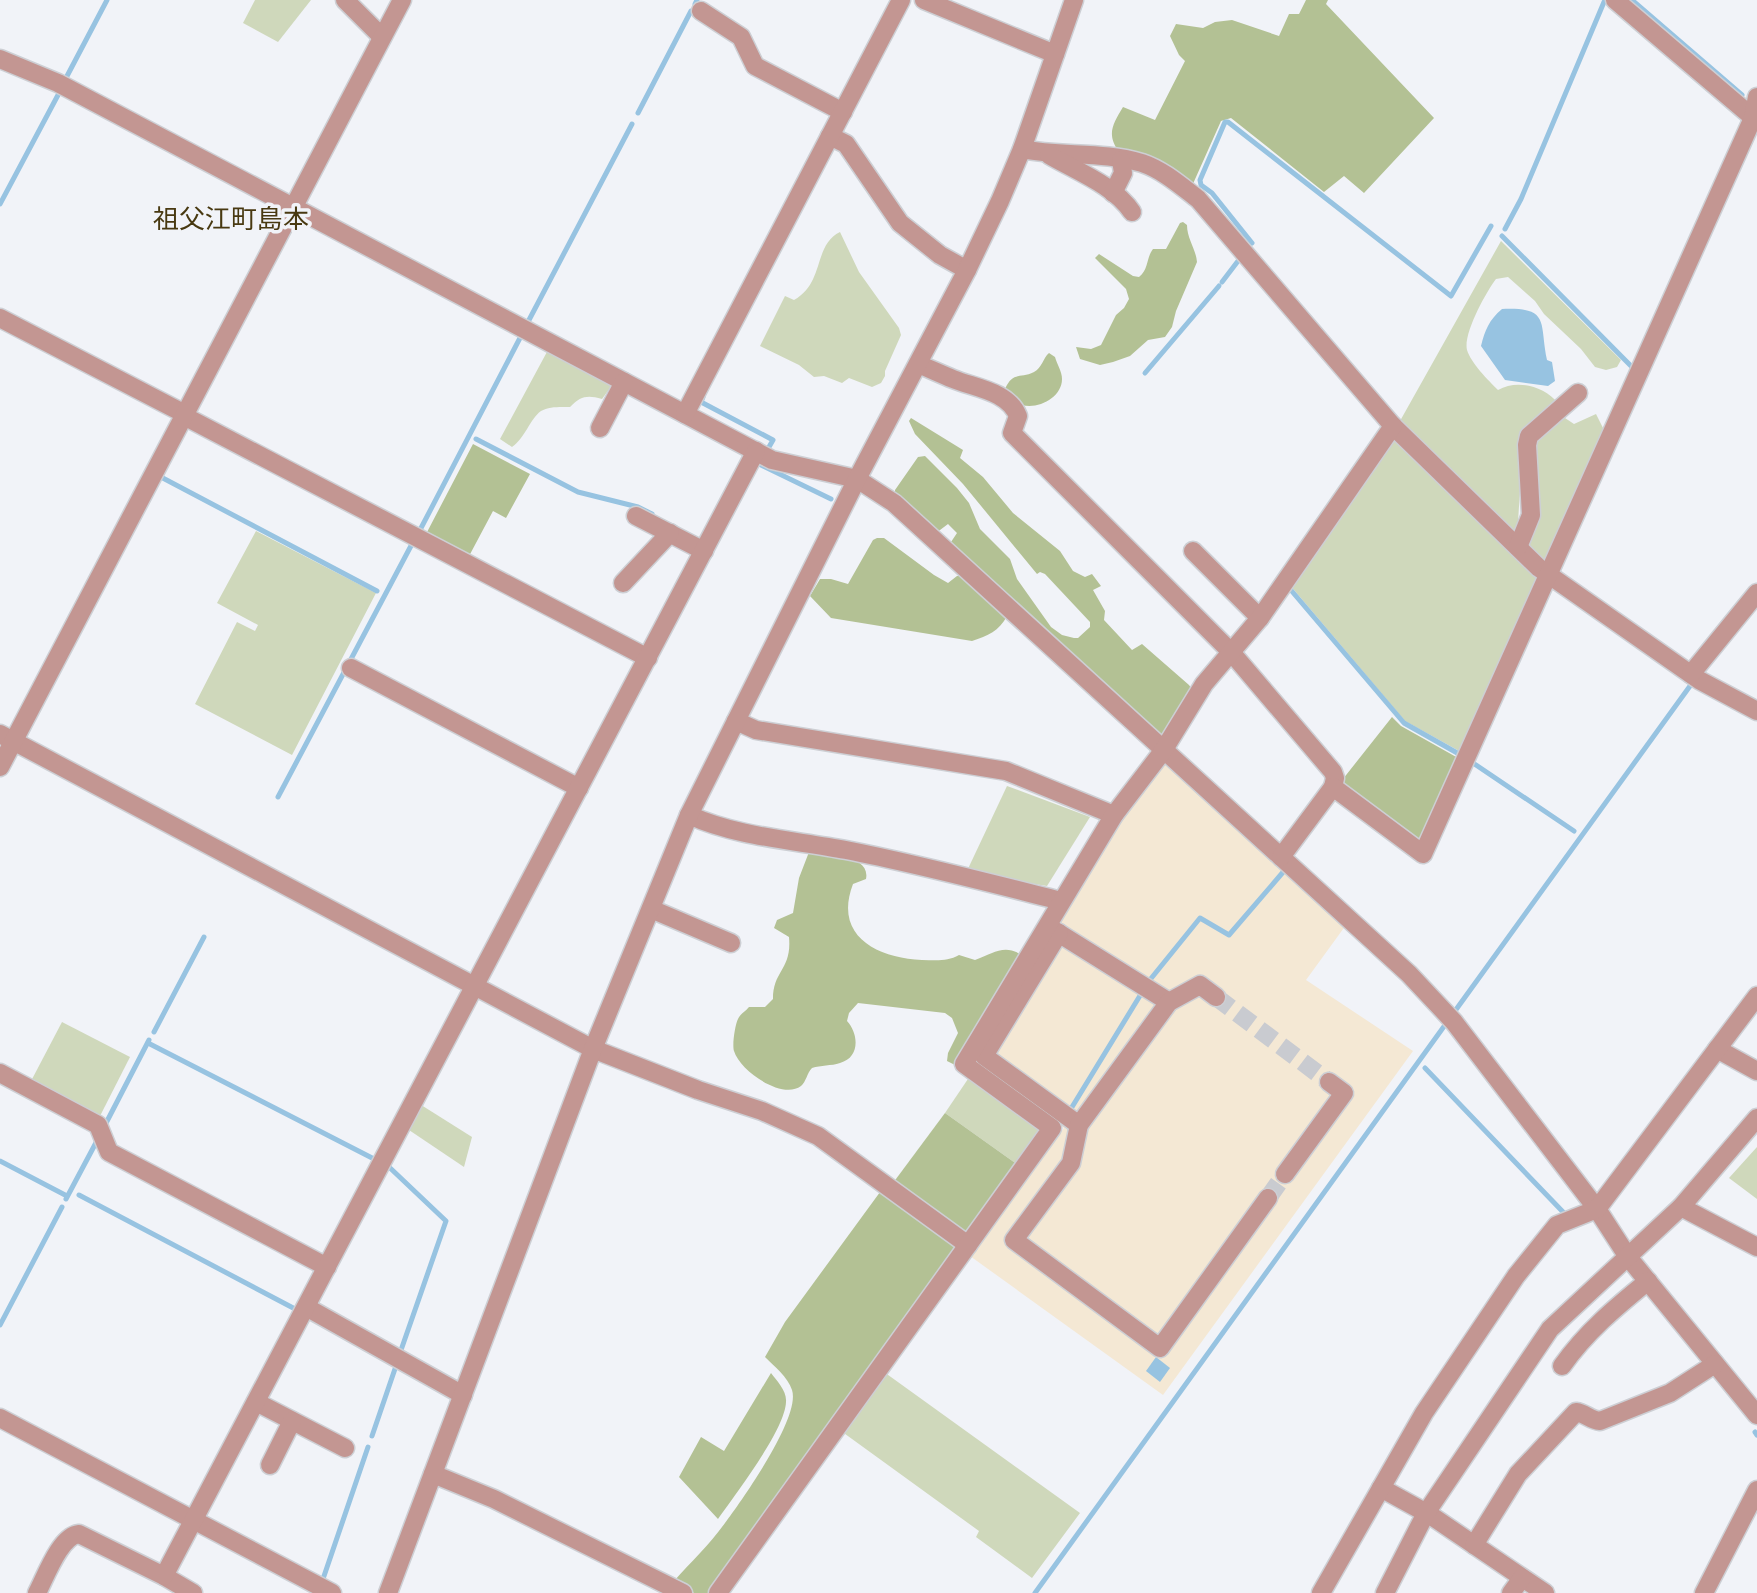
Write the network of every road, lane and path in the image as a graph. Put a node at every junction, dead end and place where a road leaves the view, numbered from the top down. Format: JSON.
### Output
{"nodes":[{"id":1,"x":345,"y":0,"type":"edge"},
{"id":2,"x":402,"y":0,"type":"edge"},
{"id":3,"x":901,"y":0,"type":"edge"},
{"id":4,"x":925,"y":0,"type":"edge"},
{"id":5,"x":1074,"y":0,"type":"edge"},
{"id":6,"x":1615,"y":0,"type":"edge"},
{"id":7,"x":701,"y":11,"type":"dead end"},
{"id":8,"x":382,"y":37,"type":"junction"},
{"id":9,"x":1055,"y":54,"type":"junction"},
{"id":10,"x":0,"y":59,"type":"edge"},
{"id":11,"x":1757,"y":97,"type":"edge"},
{"id":12,"x":842,"y":112,"type":"junction"},
{"id":13,"x":1755,"y":120,"type":"edge"},
{"id":14,"x":830,"y":136,"type":"junction"},
{"id":15,"x":1022,"y":149,"type":"junction"},
{"id":16,"x":1048,"y":154,"type":"junction"},
{"id":17,"x":1121,"y":160,"type":"junction"},
{"id":18,"x":1113,"y":193,"type":"junction"},
{"id":19,"x":293,"y":208,"type":"junction"},
{"id":20,"x":1132,"y":212,"type":"dead end"},
{"id":21,"x":967,"y":270,"type":"junction"},
{"id":22,"x":0,"y":318,"type":"edge"},
{"id":23,"x":918,"y":363,"type":"junction"},
{"id":24,"x":624,"y":382,"type":"junction"},
{"id":25,"x":1578,"y":393,"type":"dead end"},
{"id":26,"x":685,"y":414,"type":"junction"},
{"id":27,"x":184,"y":415,"type":"junction"},
{"id":28,"x":1393,"y":426,"type":"junction"},
{"id":29,"x":600,"y":428,"type":"dead end"},
{"id":30,"x":756,"y":451,"type":"junction"},
{"id":31,"x":857,"y":479,"type":"junction"},
{"id":32,"x":636,"y":516,"type":"dead end"},
{"id":33,"x":670,"y":533,"type":"junction"},
{"id":34,"x":1518,"y":547,"type":"junction"},
{"id":35,"x":704,"y":551,"type":"junction"},
{"id":36,"x":1193,"y":551,"type":"dead end"},
{"id":37,"x":1549,"y":575,"type":"junction"},
{"id":38,"x":623,"y":583,"type":"dead end"},
{"id":39,"x":1757,"y":593,"type":"edge"},
{"id":40,"x":1260,"y":618,"type":"junction"},
{"id":41,"x":1231,"y":652,"type":"junction"},
{"id":42,"x":648,"y":658,"type":"junction"},
{"id":43,"x":351,"y":668,"type":"dead end"},
{"id":44,"x":1691,"y":674,"type":"junction"},
{"id":45,"x":1757,"y":711,"type":"edge"},
{"id":46,"x":736,"y":721,"type":"junction"},
{"id":47,"x":7,"y":737,"type":"edge"},
{"id":48,"x":1163,"y":751,"type":"junction"},
{"id":49,"x":0,"y":767,"type":"edge"},
{"id":50,"x":1333,"y":787,"type":"junction"},
{"id":51,"x":579,"y":788,"type":"junction"},
{"id":52,"x":1114,"y":815,"type":"junction"},
{"id":53,"x":689,"y":816,"type":"junction"},
{"id":54,"x":1281,"y":857,"type":"junction"},
{"id":55,"x":1061,"y":901,"type":"junction"},
{"id":56,"x":651,"y":909,"type":"junction"},
{"id":57,"x":1054,"y":930,"type":"junction"},
{"id":58,"x":731,"y":943,"type":"dead end"},
{"id":59,"x":475,"y":986,"type":"junction"},
{"id":60,"x":1757,"y":996,"type":"edge"},
{"id":61,"x":1216,"y":997,"type":"tunnel mouth"},
{"id":62,"x":1169,"y":1002,"type":"junction"},
{"id":63,"x":593,"y":1049,"type":"junction"},
{"id":64,"x":1717,"y":1049,"type":"junction"},
{"id":65,"x":1757,"y":1071,"type":"edge"},
{"id":66,"x":0,"y":1073,"type":"edge"},
{"id":67,"x":1329,"y":1082,"type":"tunnel mouth"},
{"id":68,"x":1756,"y":1122,"type":"edge"},
{"id":69,"x":1079,"y":1125,"type":"junction"},
{"id":70,"x":1285,"y":1174,"type":"tunnel mouth"},
{"id":71,"x":1268,"y":1198,"type":"tunnel mouth"},
{"id":72,"x":1681,"y":1207,"type":"junction"},
{"id":73,"x":1597,"y":1209,"type":"junction"},
{"id":74,"x":968,"y":1245,"type":"junction"},
{"id":75,"x":1757,"y":1247,"type":"edge"},
{"id":76,"x":1628,"y":1257,"type":"junction"},
{"id":77,"x":327,"y":1267,"type":"junction"},
{"id":78,"x":1648,"y":1281,"type":"junction"},
{"id":79,"x":306,"y":1307,"type":"junction"},
{"id":80,"x":1715,"y":1364,"type":"junction"},
{"id":81,"x":1562,"y":1366,"type":"dead end"},
{"id":82,"x":463,"y":1395,"type":"junction"},
{"id":83,"x":256,"y":1402,"type":"junction"},
{"id":84,"x":1757,"y":1415,"type":"edge"},
{"id":85,"x":0,"y":1418,"type":"edge"},
{"id":86,"x":292,"y":1421,"type":"junction"},
{"id":87,"x":345,"y":1448,"type":"dead end"},
{"id":88,"x":270,"y":1465,"type":"dead end"},
{"id":89,"x":433,"y":1474,"type":"junction"},
{"id":90,"x":1381,"y":1488,"type":"junction"},
{"id":91,"x":1757,"y":1490,"type":"edge"},
{"id":92,"x":1426,"y":1513,"type":"junction"},
{"id":93,"x":194,"y":1520,"type":"junction"},
{"id":94,"x":1474,"y":1545,"type":"junction"},
{"id":95,"x":164,"y":1576,"type":"junction"},
{"id":96,"x":1522,"y":1578,"type":"junction"},
{"id":97,"x":663,"y":1589,"type":"edge"},
{"id":98,"x":37,"y":1593,"type":"edge"},
{"id":99,"x":193,"y":1593,"type":"edge"},
{"id":100,"x":332,"y":1593,"type":"edge"},
{"id":101,"x":388,"y":1593,"type":"edge"},
{"id":102,"x":683,"y":1593,"type":"edge"},
{"id":103,"x":718,"y":1593,"type":"edge"},
{"id":104,"x":1321,"y":1593,"type":"edge"},
{"id":105,"x":1385,"y":1593,"type":"edge"},
{"id":106,"x":1511,"y":1593,"type":"edge"},
{"id":107,"x":1545,"y":1593,"type":"edge"},
{"id":108,"x":1704,"y":1593,"type":"edge"}],
"edges":[{"from":1,"to":8,"type":"street"},
{"from":2,"to":8,"type":"street"},
{"from":3,"to":12,"type":"street"},
{"from":4,"to":9,"type":"street"},
{"from":5,"to":9,"type":"street"},
{"from":6,"to":13,"type":"street"},
{"from":7,"to":12,"type":"street"},
{"from":8,"to":19,"type":"street"},
{"from":9,"to":15,"type":"street"},
{"from":10,"to":19,"type":"street"},
{"from":11,"to":13,"type":"street"},
{"from":12,"to":14,"type":"street"},
{"from":13,"to":37,"type":"street"},
{"from":14,"to":21,"type":"street"},
{"from":14,"to":26,"type":"street"},
{"from":15,"to":16,"type":"street"},
{"from":15,"to":21,"type":"street"},
{"from":16,"to":17,"type":"street"},
{"from":16,"to":18,"type":"street"},
{"from":17,"to":18,"type":"street"},
{"from":17,"to":28,"type":"street"},
{"from":18,"to":20,"type":"street"},
{"from":19,"to":24,"type":"street"},
{"from":19,"to":27,"type":"street"},
{"from":21,"to":23,"type":"street"},
{"from":22,"to":27,"type":"street"},
{"from":23,"to":31,"type":"street"},
{"from":23,"to":41,"type":"street"},
{"from":24,"to":26,"type":"street"},
{"from":24,"to":29,"type":"street"},
{"from":25,"to":34,"type":"street"},
{"from":26,"to":30,"type":"street"},
{"from":27,"to":42,"type":"street"},
{"from":27,"to":47,"type":"street"},
{"from":28,"to":34,"type":"street"},
{"from":28,"to":40,"type":"street"},
{"from":30,"to":31,"type":"street"},
{"from":30,"to":35,"type":"street"},
{"from":31,"to":46,"type":"street"},
{"from":31,"to":48,"type":"street"},
{"from":32,"to":33,"type":"street"},
{"from":33,"to":35,"type":"street"},
{"from":33,"to":38,"type":"street"},
{"from":34,"to":37,"type":"street"},
{"from":35,"to":42,"type":"street"},
{"from":36,"to":40,"type":"street"},
{"from":37,"to":44,"type":"street"},
{"from":37,"to":50,"type":"street"},
{"from":39,"to":44,"type":"street"},
{"from":40,"to":41,"type":"street"},
{"from":41,"to":48,"type":"street"},
{"from":41,"to":50,"type":"street"},
{"from":42,"to":51,"type":"street"},
{"from":43,"to":51,"type":"street"},
{"from":44,"to":45,"type":"street"},
{"from":46,"to":52,"type":"street"},
{"from":46,"to":53,"type":"street"},
{"from":47,"to":49,"type":"street"},
{"from":47,"to":59,"type":"street"},
{"from":48,"to":52,"type":"street"},
{"from":48,"to":54,"type":"street"},
{"from":50,"to":54,"type":"street"},
{"from":51,"to":59,"type":"street"},
{"from":52,"to":55,"type":"street"},
{"from":53,"to":55,"type":"street"},
{"from":53,"to":56,"type":"street"},
{"from":54,"to":73,"type":"street"},
{"from":55,"to":57,"type":"street"},
{"from":56,"to":58,"type":"street"},
{"from":56,"to":63,"type":"street"},
{"from":57,"to":62,"type":"street"},
{"from":57,"to":69,"type":"street"},
{"from":57,"to":74,"type":"street"},
{"from":59,"to":63,"type":"street"},
{"from":59,"to":77,"type":"street"},
{"from":60,"to":64,"type":"street"},
{"from":61,"to":62,"type":"street"},
{"from":62,"to":69,"type":"street"},
{"from":63,"to":74,"type":"street"},
{"from":63,"to":82,"type":"street"},
{"from":64,"to":65,"type":"street"},
{"from":64,"to":73,"type":"street"},
{"from":66,"to":77,"type":"street"},
{"from":67,"to":70,"type":"street"},
{"from":68,"to":72,"type":"street"},
{"from":69,"to":71,"type":"street"},
{"from":72,"to":75,"type":"street"},
{"from":72,"to":76,"type":"street"},
{"from":73,"to":76,"type":"street"},
{"from":73,"to":90,"type":"street"},
{"from":74,"to":103,"type":"street"},
{"from":76,"to":78,"type":"street"},
{"from":76,"to":92,"type":"street"},
{"from":77,"to":79,"type":"street"},
{"from":78,"to":80,"type":"street"},
{"from":78,"to":81,"type":"street"},
{"from":79,"to":82,"type":"street"},
{"from":79,"to":83,"type":"street"},
{"from":80,"to":84,"type":"street"},
{"from":80,"to":94,"type":"street"},
{"from":82,"to":89,"type":"street"},
{"from":83,"to":86,"type":"street"},
{"from":83,"to":93,"type":"street"},
{"from":85,"to":93,"type":"street"},
{"from":86,"to":87,"type":"street"},
{"from":86,"to":88,"type":"street"},
{"from":89,"to":97,"type":"street"},
{"from":89,"to":101,"type":"street"},
{"from":90,"to":92,"type":"street"},
{"from":90,"to":104,"type":"street"},
{"from":91,"to":108,"type":"street"},
{"from":92,"to":94,"type":"street"},
{"from":92,"to":105,"type":"street"},
{"from":93,"to":95,"type":"street"},
{"from":93,"to":100,"type":"street"},
{"from":94,"to":96,"type":"street"},
{"from":95,"to":98,"type":"street"},
{"from":95,"to":99,"type":"street"},
{"from":96,"to":106,"type":"street"},
{"from":96,"to":107,"type":"street"},
{"from":97,"to":102,"type":"street"}]}
